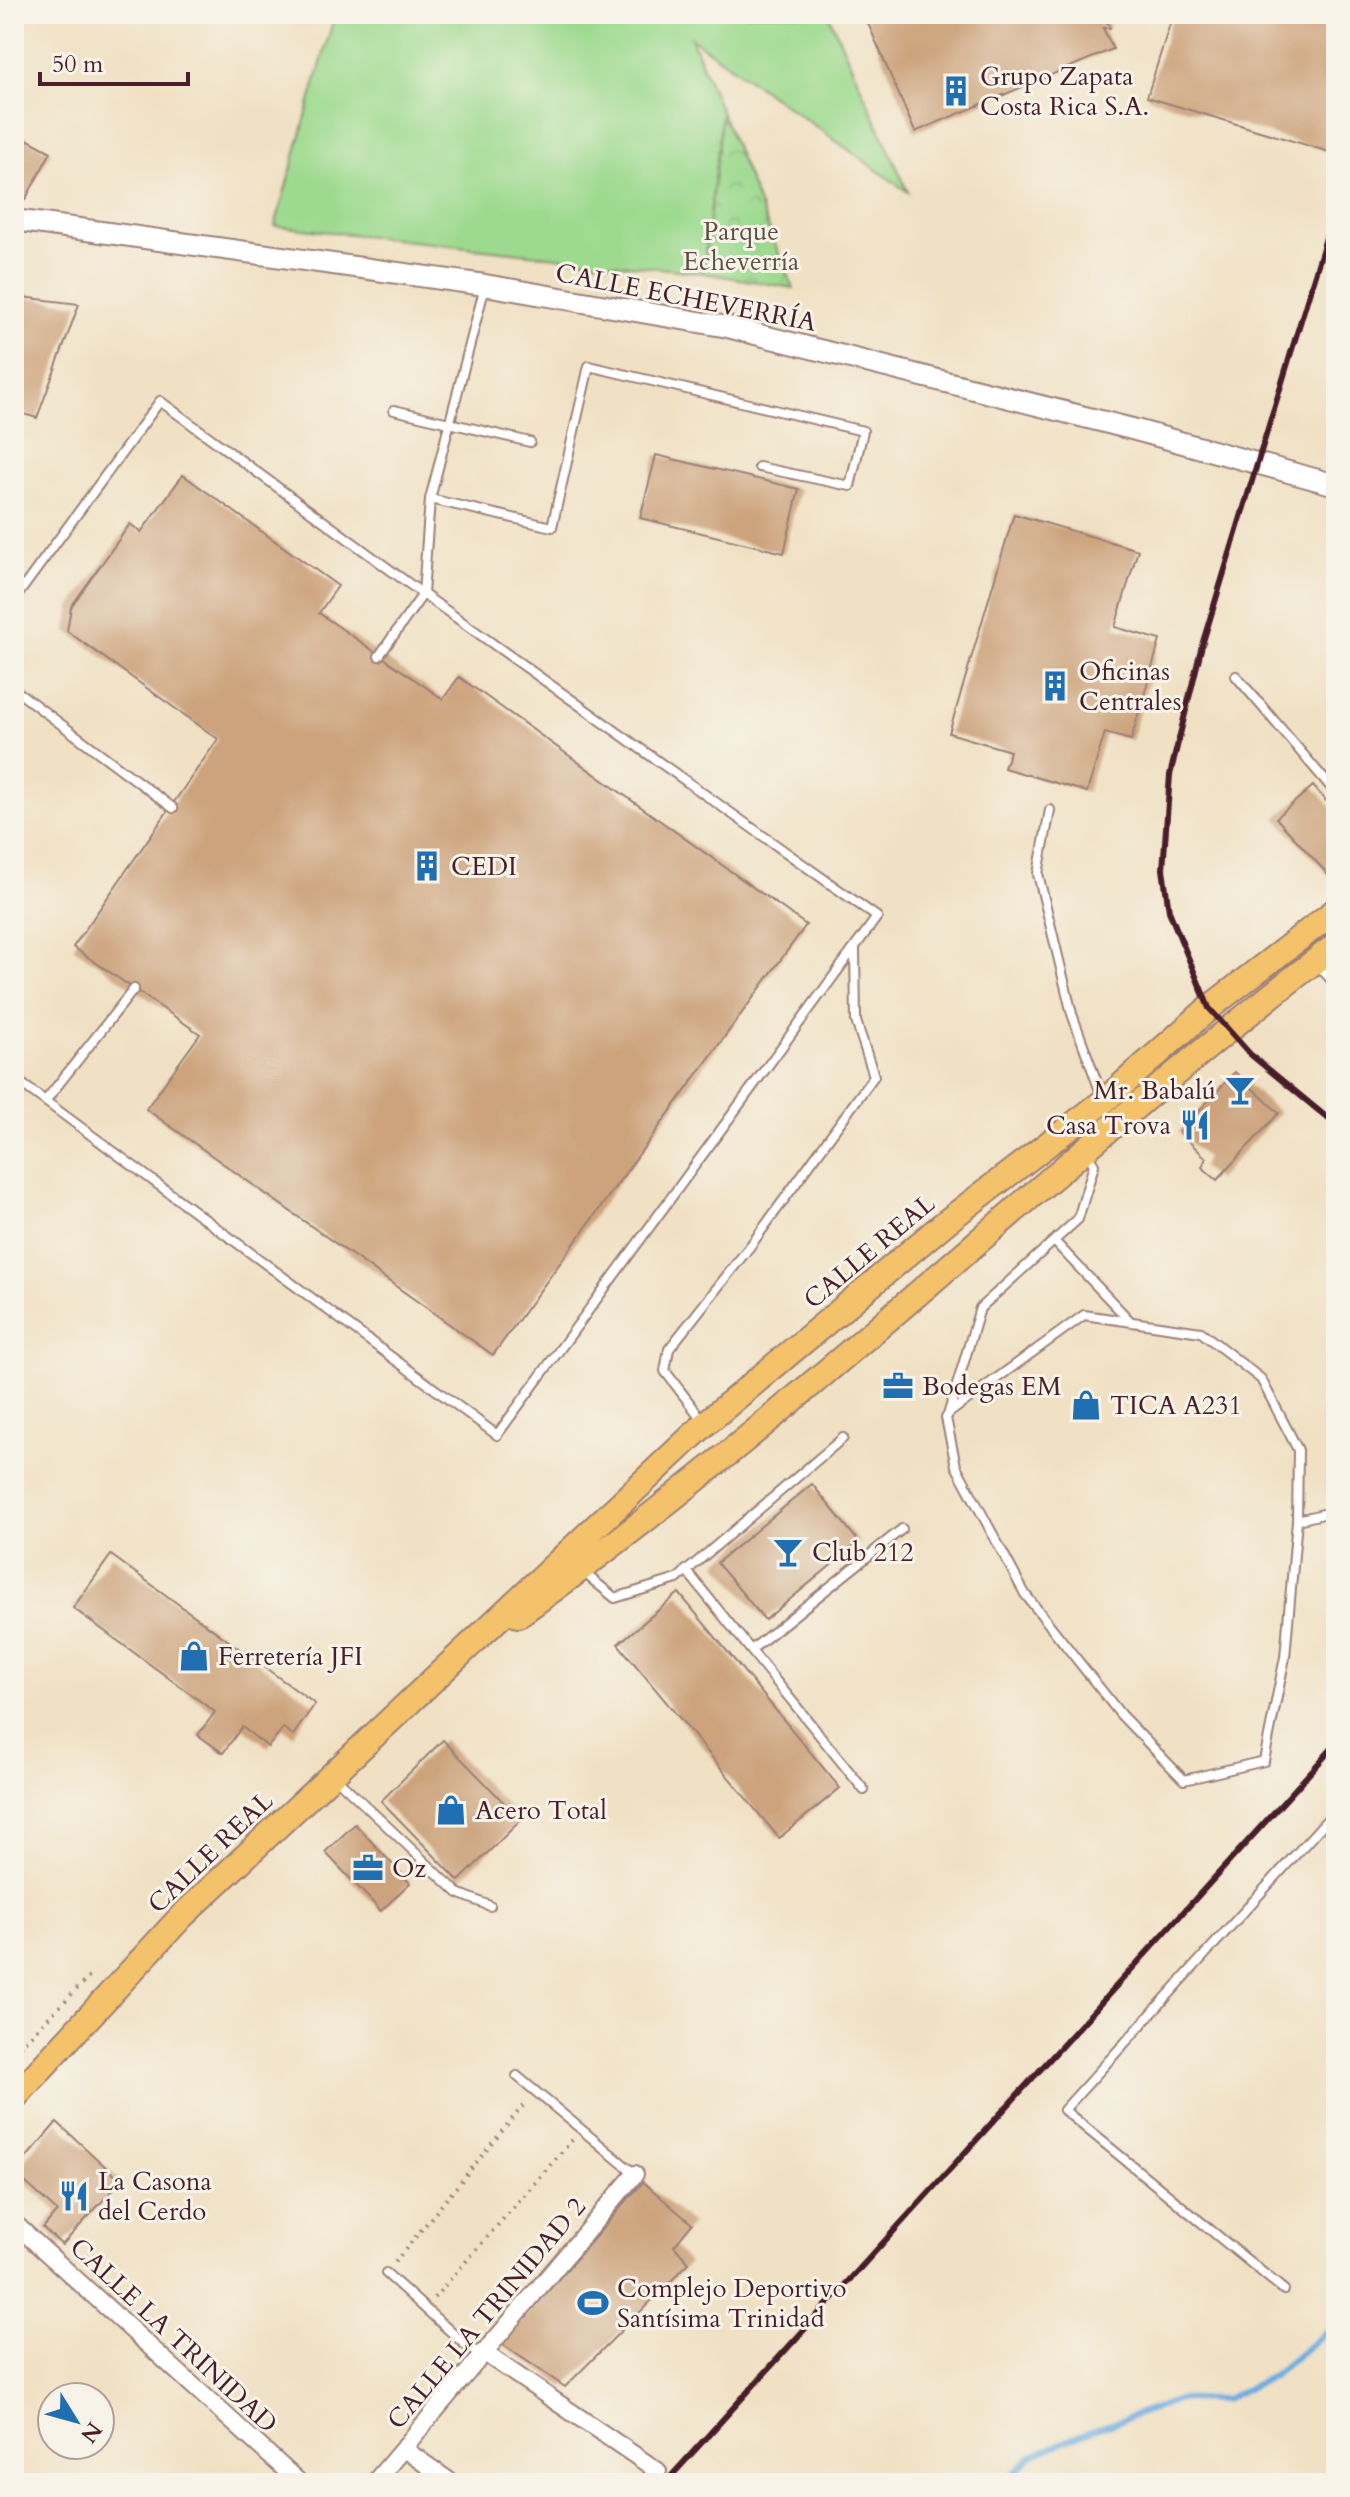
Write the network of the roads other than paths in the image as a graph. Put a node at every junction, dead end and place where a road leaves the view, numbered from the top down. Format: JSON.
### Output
{"nodes":[{"id":1,"x":14,"y":220,"type":"edge"},
{"id":2,"x":485,"y":285,"type":"junction"},
{"id":3,"x":394,"y":410,"type":"dead end"},
{"id":4,"x":450,"y":423,"type":"junction"},
{"id":5,"x":530,"y":442,"type":"dead end"},
{"id":6,"x":759,"y":467,"type":"dead end"},
{"id":7,"x":1336,"y":485,"type":"edge"},
{"id":8,"x":430,"y":499,"type":"junction"},
{"id":9,"x":423,"y":594,"type":"junction"},
{"id":10,"x":14,"y":600,"type":"edge"},
{"id":11,"x":379,"y":656,"type":"dead end"},
{"id":12,"x":1236,"y":676,"type":"dead end"},
{"id":13,"x":14,"y":689,"type":"edge"},
{"id":14,"x":1336,"y":793,"type":"edge"},
{"id":15,"x":173,"y":808,"type":"dead end"},
{"id":16,"x":1050,"y":810,"type":"dead end"},
{"id":17,"x":1336,"y":910,"type":"edge"},
{"id":18,"x":1336,"y":945,"type":"edge"},
{"id":19,"x":855,"y":948,"type":"junction"},
{"id":20,"x":1315,"y":961,"type":"junction"},
{"id":21,"x":1336,"y":985,"type":"edge"},
{"id":22,"x":134,"y":989,"type":"dead end"},
{"id":23,"x":14,"y":1078,"type":"edge"},
{"id":24,"x":46,"y":1100,"type":"junction"},
{"id":25,"x":1104,"y":1101,"type":"junction"},
{"id":26,"x":1086,"y":1151,"type":"junction"},
{"id":27,"x":1054,"y":1241,"type":"junction"},
{"id":28,"x":1131,"y":1322,"type":"junction"},
{"id":29,"x":786,"y":1402,"type":"junction"},
{"id":30,"x":949,"y":1413,"type":"junction"},
{"id":31,"x":706,"y":1423,"type":"junction"},
{"id":32,"x":843,"y":1438,"type":"dead end"},
{"id":33,"x":659,"y":1507,"type":"junction"},
{"id":34,"x":1336,"y":1511,"type":"edge"},
{"id":35,"x":1297,"y":1520,"type":"junction"},
{"id":36,"x":902,"y":1529,"type":"dead end"},
{"id":37,"x":581,"y":1570,"type":"junction"},
{"id":38,"x":686,"y":1570,"type":"junction"},
{"id":39,"x":751,"y":1650,"type":"junction"},
{"id":40,"x":457,"y":1659,"type":"junction"},
{"id":41,"x":331,"y":1774,"type":"junction"},
{"id":42,"x":864,"y":1790,"type":"dead end"},
{"id":43,"x":1336,"y":1810,"type":"edge"},
{"id":44,"x":490,"y":1906,"type":"dead end"},
{"id":45,"x":517,"y":2076,"type":"dead end"},
{"id":46,"x":14,"y":2098,"type":"edge"},
{"id":47,"x":635,"y":2174,"type":"joint"},
{"id":48,"x":14,"y":2223,"type":"edge"},
{"id":49,"x":386,"y":2273,"type":"road end"},
{"id":50,"x":1284,"y":2290,"type":"dead end"},
{"id":51,"x":483,"y":2352,"type":"junction"},
{"id":52,"x":404,"y":2449,"type":"junction"},
{"id":53,"x":653,"y":2477,"type":"edge"},
{"id":54,"x":300,"y":2483,"type":"edge"},
{"id":55,"x":374,"y":2483,"type":"edge"},
{"id":56,"x":452,"y":2483,"type":"edge"}],
"edges":[{"from":1,"to":2,"type":"street","name":"CALLE ECHEVERRÍA"},
{"from":2,"to":4,"type":"lane"},
{"from":2,"to":7,"type":"street","name":"CALLE ECHEVERRÍA"},
{"from":3,"to":4,"type":"lane"},
{"from":4,"to":5,"type":"lane"},
{"from":4,"to":8,"type":"lane"},
{"from":6,"to":8,"type":"lane"},
{"from":8,"to":9,"type":"lane"},
{"from":9,"to":10,"type":"lane"},
{"from":9,"to":11,"type":"lane"},
{"from":9,"to":19,"type":"lane"},
{"from":12,"to":14,"type":"lane"},
{"from":13,"to":15,"type":"lane"},
{"from":16,"to":25,"type":"lane"},
{"from":17,"to":25,"type":"main road","name":"CALLE REAL"},
{"from":18,"to":20,"type":"main road","name":"CALLE REAL"},
{"from":19,"to":24,"type":"lane"},
{"from":19,"to":31,"type":"lane"},
{"from":20,"to":21,"type":"lane"},
{"from":20,"to":26,"type":"main road","name":"CALLE REAL"},
{"from":22,"to":24,"type":"lane"},
{"from":23,"to":24,"type":"lane"},
{"from":25,"to":31,"type":"main road","name":"CALLE REAL"},
{"from":26,"to":27,"type":"lane"},
{"from":26,"to":29,"type":"main road","name":"CALLE REAL"},
{"from":27,"to":28,"type":"lane"},
{"from":27,"to":30,"type":"lane"},
{"from":28,"to":30,"type":"lane"},
{"from":28,"to":35,"type":"lane"},
{"from":29,"to":31,"type":"main road"},
{"from":29,"to":33,"type":"main road","name":"CALLE REAL"},
{"from":30,"to":35,"type":"lane"},
{"from":31,"to":33,"type":"main road"},
{"from":31,"to":40,"type":"main road","name":"CALLE REAL"},
{"from":32,"to":38,"type":"lane"},
{"from":33,"to":37,"type":"main road","name":"CALLE REAL"},
{"from":34,"to":35,"type":"lane"},
{"from":36,"to":39,"type":"lane"},
{"from":37,"to":38,"type":"lane"},
{"from":37,"to":40,"type":"main road","name":"CALLE REAL"},
{"from":38,"to":39,"type":"lane"},
{"from":39,"to":42,"type":"lane"},
{"from":40,"to":41,"type":"main road","name":"CALLE REAL"},
{"from":41,"to":44,"type":"lane"},
{"from":41,"to":46,"type":"main road","name":"CALLE REAL"},
{"from":43,"to":50,"type":"lane"},
{"from":45,"to":47,"type":"lane"},
{"from":47,"to":51,"type":"street","name":"CALLE LA TRINIDAD 2"},
{"from":48,"to":54,"type":"street","name":"CALLE LA TRINIDAD"},
{"from":49,"to":51,"type":"lane"},
{"from":51,"to":52,"type":"street","name":"CALLE LA TRINIDAD 2"},
{"from":51,"to":53,"type":"street"},
{"from":52,"to":55,"type":"street","name":"CALLE LA TRINIDAD 2"},
{"from":52,"to":56,"type":"street"}]}
